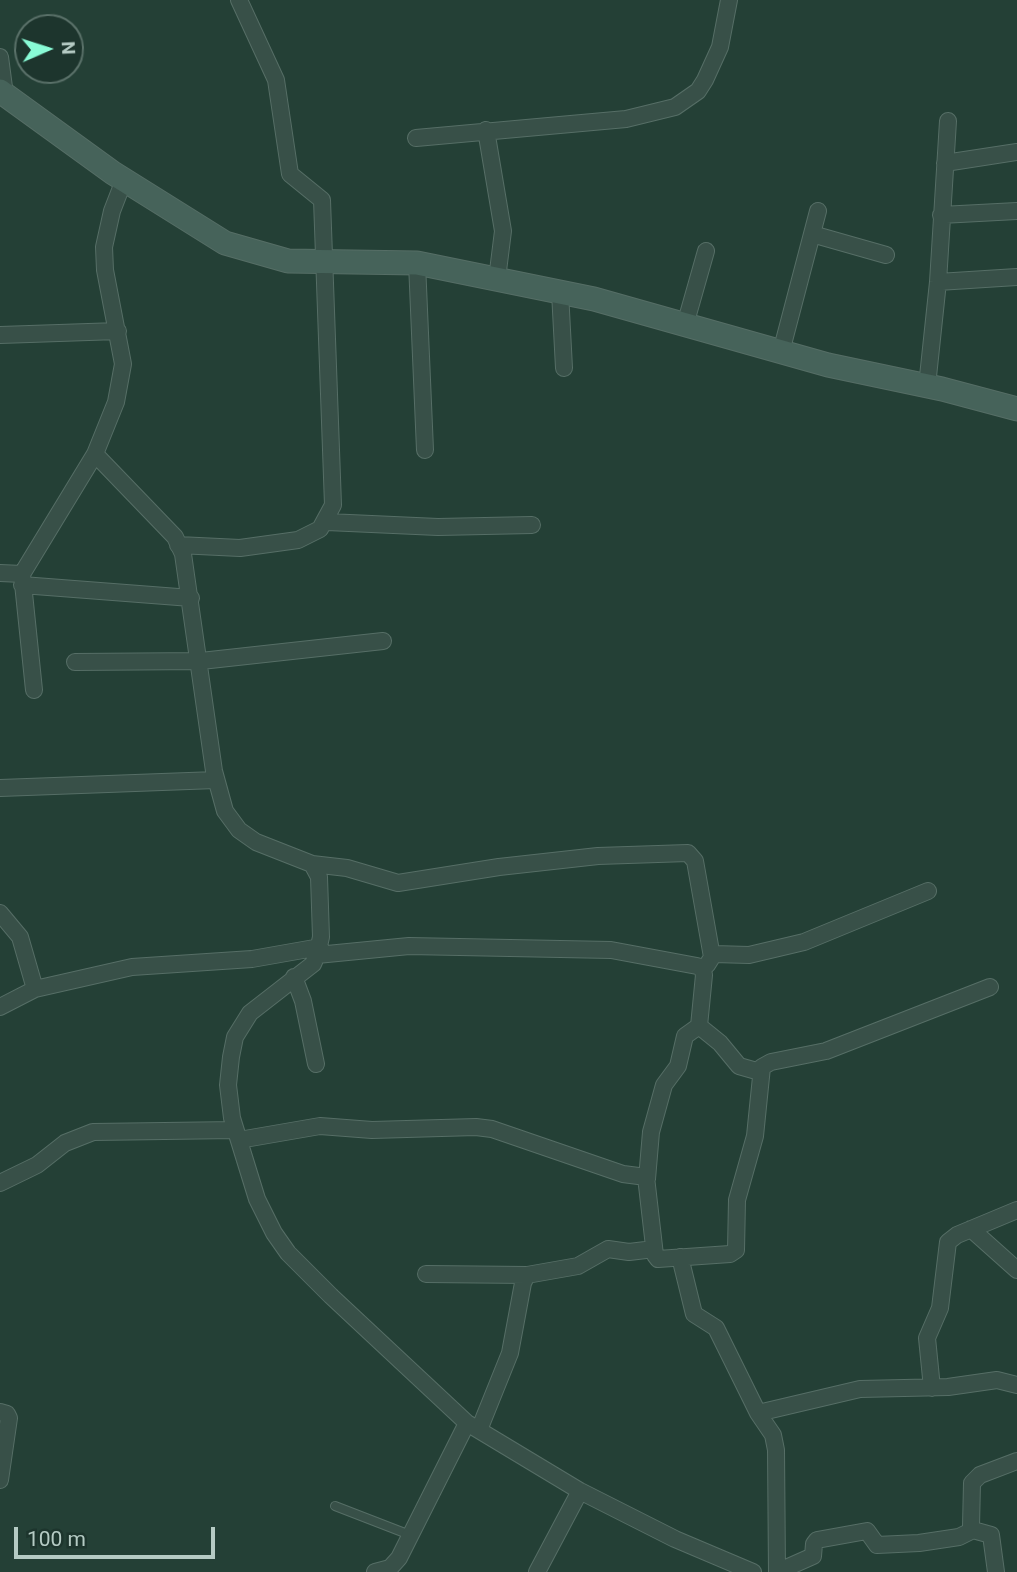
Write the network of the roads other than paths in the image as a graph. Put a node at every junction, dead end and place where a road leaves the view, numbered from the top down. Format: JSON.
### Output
{"nodes":[{"id":1,"x":239,"y":0,"type":"edge"},
{"id":2,"x":729,"y":0,"type":"edge"},
{"id":3,"x":0,"y":57,"type":"edge"},
{"id":4,"x":2,"y":93,"type":"edge"},
{"id":5,"x":948,"y":121,"type":"dead end"},
{"id":6,"x":486,"y":130,"type":"junction"},
{"id":7,"x":416,"y":138,"type":"dead end"},
{"id":8,"x":1017,"y":152,"type":"edge"},
{"id":9,"x":944,"y":163,"type":"junction"},
{"id":10,"x":124,"y":180,"type":"junction"},
{"id":11,"x":818,"y":211,"type":"dead end"},
{"id":12,"x":1017,"y":211,"type":"edge"},
{"id":13,"x":941,"y":215,"type":"junction"},
{"id":14,"x":812,"y":234,"type":"junction"},
{"id":15,"x":706,"y":251,"type":"dead end"},
{"id":16,"x":887,"y":255,"type":"dead end"},
{"id":17,"x":323,"y":262,"type":"junction"},
{"id":18,"x":417,"y":263,"type":"junction"},
{"id":19,"x":1017,"y":277,"type":"edge"},
{"id":20,"x":497,"y":279,"type":"junction"},
{"id":21,"x":938,"y":282,"type":"junction"},
{"id":22,"x":560,"y":292,"type":"junction"},
{"id":23,"x":685,"y":325,"type":"junction"},
{"id":24,"x":118,"y":331,"type":"junction"},
{"id":25,"x":0,"y":335,"type":"edge"},
{"id":26,"x":781,"y":352,"type":"junction"},
{"id":27,"x":564,"y":368,"type":"dead end"},
{"id":28,"x":927,"y":386,"type":"junction"},
{"id":29,"x":1017,"y":410,"type":"edge"},
{"id":30,"x":425,"y":450,"type":"dead end"},
{"id":31,"x":95,"y":454,"type":"junction"},
{"id":32,"x":327,"y":522,"type":"junction"},
{"id":33,"x":532,"y":525,"type":"dead end"},
{"id":34,"x":178,"y":545,"type":"junction"},
{"id":35,"x":0,"y":573,"type":"edge"},
{"id":36,"x":22,"y":579,"type":"junction"},
{"id":37,"x":191,"y":598,"type":"junction"},
{"id":38,"x":383,"y":641,"type":"dead end"},
{"id":39,"x":201,"y":661,"type":"junction"},
{"id":40,"x":75,"y":662,"type":"dead end"},
{"id":41,"x":34,"y":690,"type":"dead end"},
{"id":42,"x":216,"y":780,"type":"junction"},
{"id":43,"x":0,"y":788,"type":"edge"},
{"id":44,"x":312,"y":864,"type":"junction"},
{"id":45,"x":928,"y":891,"type":"dead end"},
{"id":46,"x":0,"y":914,"type":"edge"},
{"id":47,"x":319,"y":951,"type":"junction"},
{"id":48,"x":708,"y":964,"type":"junction"},
{"id":49,"x":294,"y":977,"type":"junction"},
{"id":50,"x":990,"y":987,"type":"dead end"},
{"id":51,"x":35,"y":989,"type":"junction"},
{"id":52,"x":0,"y":1007,"type":"edge"},
{"id":53,"x":699,"y":1026,"type":"junction"},
{"id":54,"x":316,"y":1064,"type":"dead end"},
{"id":55,"x":760,"y":1072,"type":"junction"},
{"id":56,"x":237,"y":1135,"type":"junction"},
{"id":57,"x":647,"y":1179,"type":"junction"},
{"id":58,"x":0,"y":1183,"type":"edge"},
{"id":59,"x":1017,"y":1210,"type":"edge"},
{"id":60,"x":971,"y":1229,"type":"junction"},
{"id":61,"x":654,"y":1249,"type":"junction"},
{"id":62,"x":680,"y":1257,"type":"junction"},
{"id":63,"x":1017,"y":1270,"type":"edge"},
{"id":64,"x":426,"y":1275,"type":"dead end"},
{"id":65,"x":527,"y":1275,"type":"junction"},
{"id":66,"x":1017,"y":1385,"type":"edge"},
{"id":67,"x":932,"y":1388,"type":"junction"},
{"id":68,"x":0,"y":1412,"type":"edge"},
{"id":69,"x":758,"y":1413,"type":"junction"},
{"id":70,"x":473,"y":1426,"type":"junction"},
{"id":71,"x":1017,"y":1461,"type":"edge"},
{"id":72,"x":0,"y":1480,"type":"edge"},
{"id":73,"x":580,"y":1491,"type":"junction"},
{"id":74,"x":335,"y":1506,"type":"dead end"},
{"id":75,"x":973,"y":1530,"type":"junction"},
{"id":76,"x":410,"y":1535,"type":"junction"},
{"id":77,"x":375,"y":1572,"type":"edge"},
{"id":78,"x":537,"y":1572,"type":"edge"},
{"id":79,"x":753,"y":1572,"type":"edge"},
{"id":80,"x":777,"y":1572,"type":"edge"},
{"id":81,"x":996,"y":1572,"type":"edge"}],
"edges":[{"from":1,"to":17,"type":"street"},
{"from":2,"to":6,"type":"street"},
{"from":3,"to":4,"type":"street"},
{"from":4,"to":10,"type":"main road"},
{"from":5,"to":9,"type":"street"},
{"from":6,"to":7,"type":"street"},
{"from":6,"to":20,"type":"street"},
{"from":8,"to":9,"type":"street"},
{"from":9,"to":13,"type":"street"},
{"from":10,"to":17,"type":"main road"},
{"from":10,"to":24,"type":"street"},
{"from":11,"to":14,"type":"street"},
{"from":12,"to":13,"type":"street"},
{"from":13,"to":21,"type":"street"},
{"from":14,"to":16,"type":"street"},
{"from":14,"to":26,"type":"street"},
{"from":15,"to":23,"type":"street"},
{"from":17,"to":18,"type":"main road"},
{"from":17,"to":32,"type":"street"},
{"from":18,"to":20,"type":"main road"},
{"from":18,"to":30,"type":"street"},
{"from":19,"to":21,"type":"street"},
{"from":20,"to":22,"type":"main road"},
{"from":21,"to":28,"type":"street"},
{"from":22,"to":23,"type":"main road"},
{"from":22,"to":27,"type":"street"},
{"from":23,"to":26,"type":"main road"},
{"from":24,"to":25,"type":"street"},
{"from":24,"to":31,"type":"street"},
{"from":26,"to":28,"type":"main road"},
{"from":28,"to":29,"type":"main road"},
{"from":31,"to":34,"type":"street"},
{"from":31,"to":36,"type":"street"},
{"from":32,"to":33,"type":"street"},
{"from":32,"to":34,"type":"street"},
{"from":34,"to":37,"type":"street"},
{"from":35,"to":36,"type":"street"},
{"from":36,"to":37,"type":"street"},
{"from":36,"to":41,"type":"street"},
{"from":37,"to":39,"type":"street"},
{"from":38,"to":39,"type":"street"},
{"from":39,"to":40,"type":"street"},
{"from":39,"to":42,"type":"street"},
{"from":42,"to":43,"type":"street"},
{"from":42,"to":44,"type":"street"},
{"from":44,"to":47,"type":"street"},
{"from":44,"to":48,"type":"street"},
{"from":45,"to":48,"type":"street"},
{"from":46,"to":51,"type":"street"},
{"from":47,"to":48,"type":"street"},
{"from":47,"to":49,"type":"street"},
{"from":47,"to":51,"type":"street"},
{"from":48,"to":53,"type":"street"},
{"from":49,"to":54,"type":"street"},
{"from":49,"to":56,"type":"street"},
{"from":50,"to":55,"type":"street"},
{"from":51,"to":52,"type":"street"},
{"from":53,"to":55,"type":"street"},
{"from":53,"to":57,"type":"street"},
{"from":55,"to":62,"type":"street"},
{"from":56,"to":57,"type":"street"},
{"from":56,"to":58,"type":"street"},
{"from":56,"to":70,"type":"street"},
{"from":57,"to":61,"type":"street"},
{"from":59,"to":60,"type":"street"},
{"from":60,"to":63,"type":"street"},
{"from":60,"to":67,"type":"street"},
{"from":61,"to":62,"type":"street"},
{"from":61,"to":65,"type":"street"},
{"from":62,"to":69,"type":"street"},
{"from":64,"to":65,"type":"street"},
{"from":65,"to":70,"type":"street"},
{"from":66,"to":67,"type":"street"},
{"from":67,"to":69,"type":"street"},
{"from":68,"to":72,"type":"street"},
{"from":69,"to":80,"type":"street"},
{"from":70,"to":73,"type":"street"},
{"from":70,"to":76,"type":"street"},
{"from":71,"to":75,"type":"street"},
{"from":73,"to":78,"type":"street"},
{"from":73,"to":79,"type":"street"},
{"from":74,"to":76,"type":"lane"},
{"from":75,"to":80,"type":"street"},
{"from":75,"to":81,"type":"street"},
{"from":76,"to":77,"type":"street"}]}
